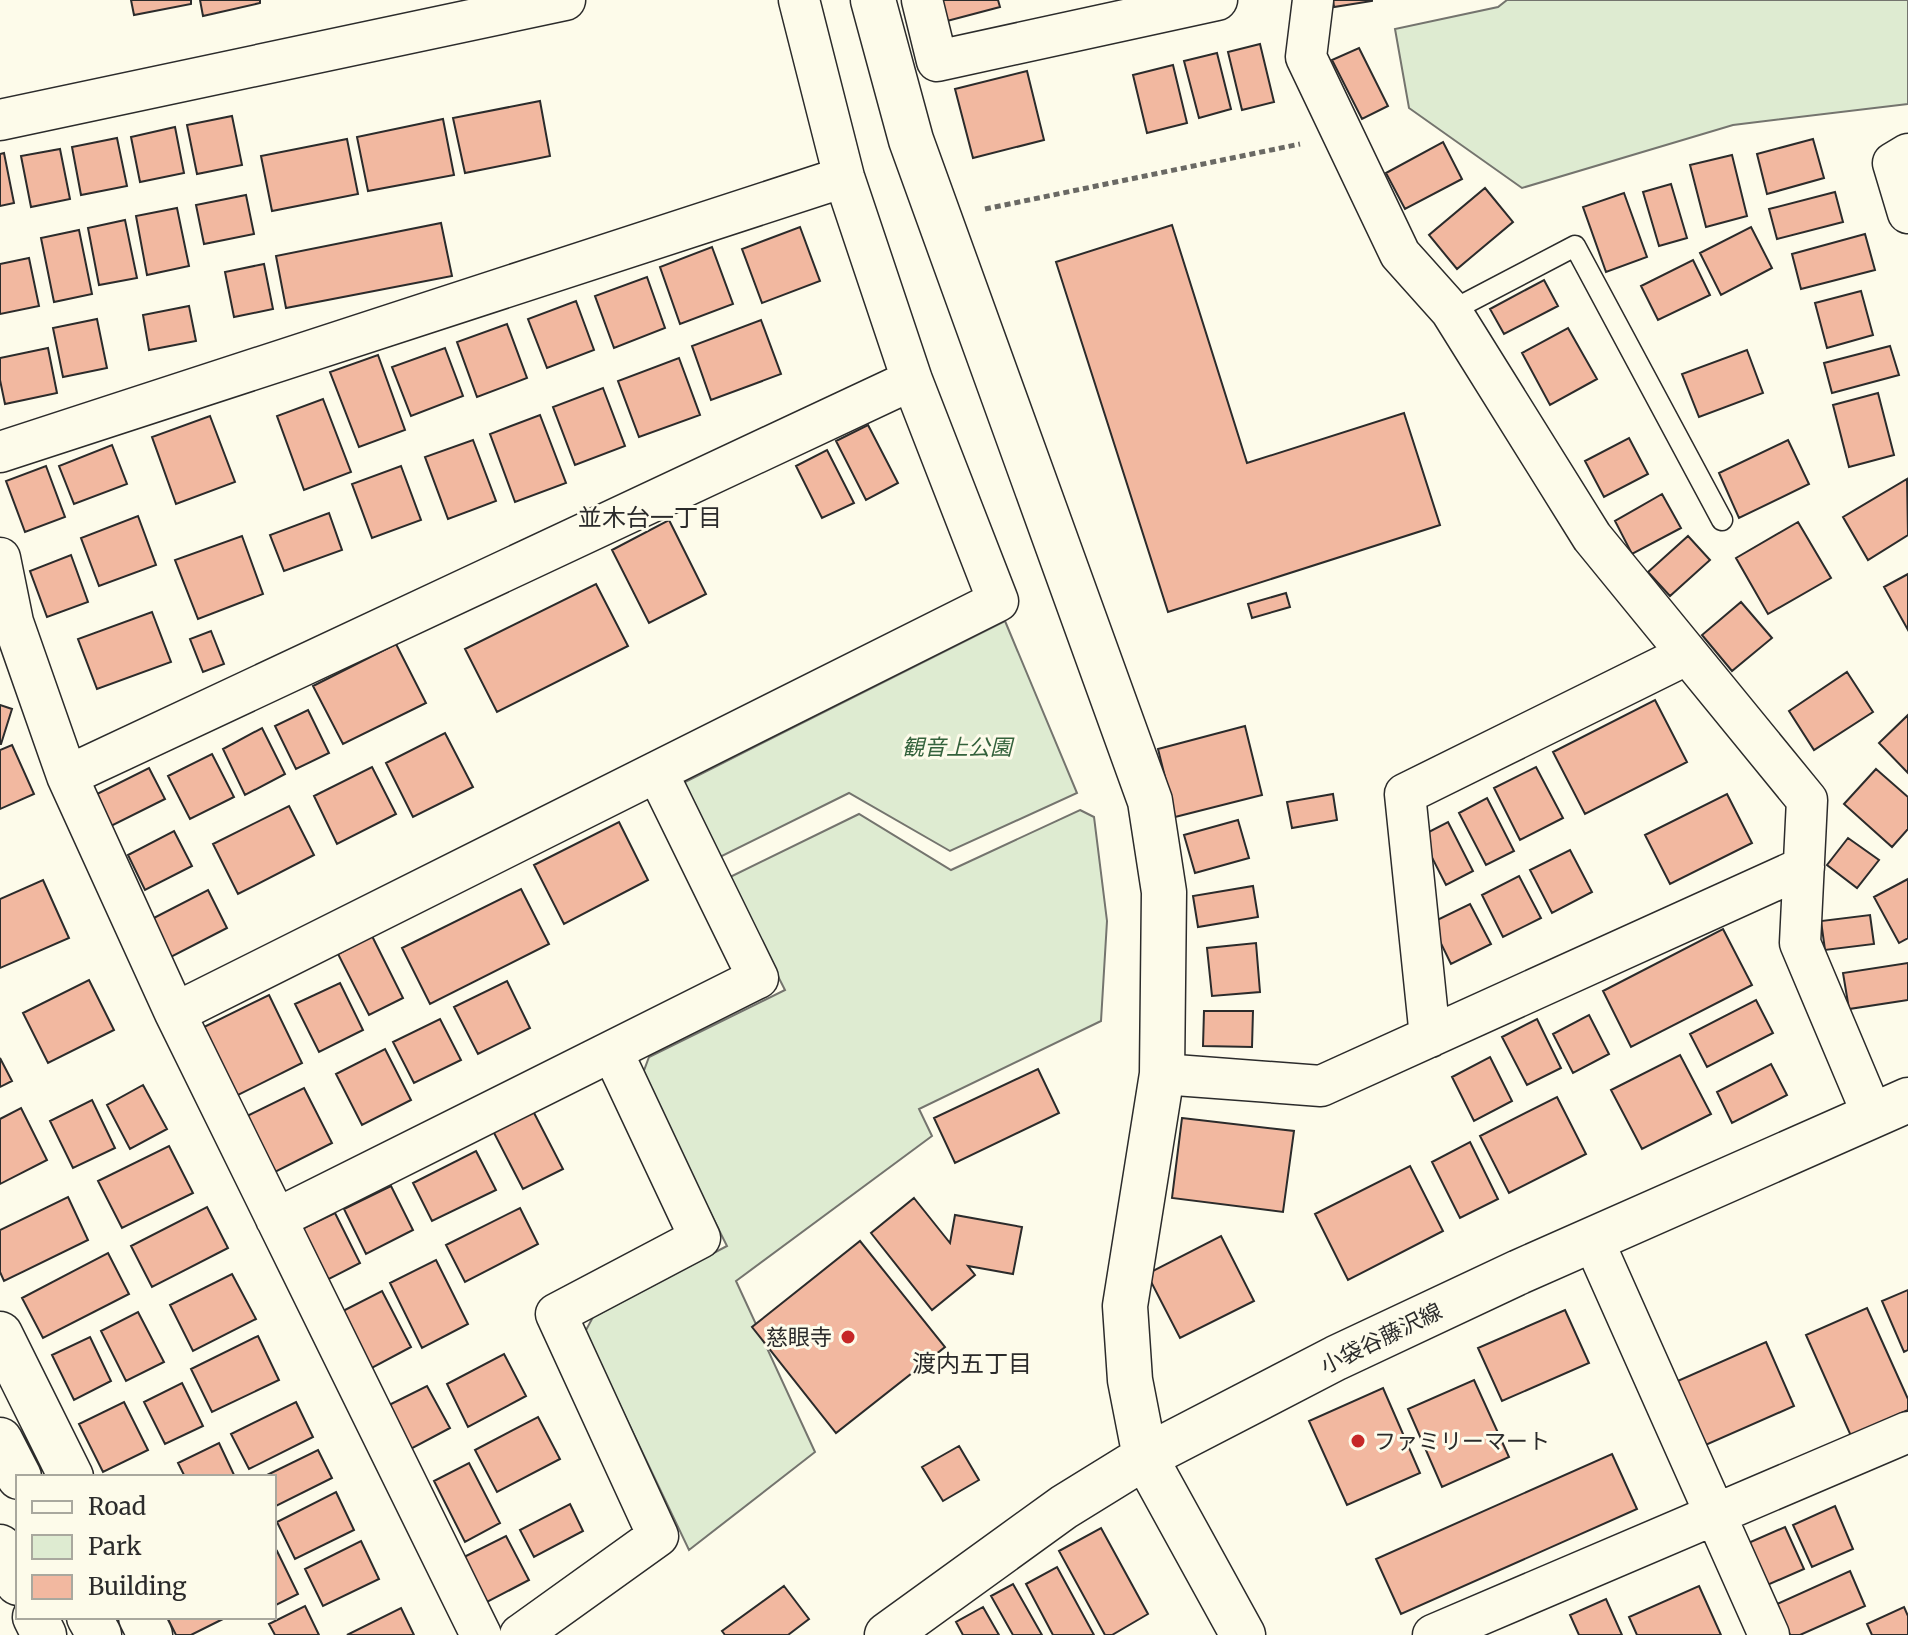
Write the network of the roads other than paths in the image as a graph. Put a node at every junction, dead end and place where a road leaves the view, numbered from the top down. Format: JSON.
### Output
{"nodes":[{"id":1,"x":565,"y":0,"type":"edge"},
{"id":2,"x":799,"y":0,"type":"edge"},
{"id":3,"x":873,"y":0,"type":"edge"},
{"id":4,"x":922,"y":0,"type":"edge"},
{"id":5,"x":1217,"y":0,"type":"edge"},
{"id":6,"x":1313,"y":0,"type":"edge"},
{"id":7,"x":0,"y":120,"type":"edge"},
{"id":8,"x":1908,"y":154,"type":"edge"},
{"id":9,"x":844,"y":177,"type":"junction"},
{"id":10,"x":1908,"y":213,"type":"edge"},
{"id":11,"x":1451,"y":311,"type":"junction"},
{"id":12,"x":912,"y":380,"type":"junction"},
{"id":13,"x":0,"y":452,"type":"edge"},
{"id":14,"x":1722,"y":520,"type":"dead end"},
{"id":15,"x":0,"y":558,"type":"edge"},
{"id":16,"x":1686,"y":655,"type":"junction"},
{"id":17,"x":657,"y":772,"type":"junction"},
{"id":18,"x":67,"y":776,"type":"junction"},
{"id":19,"x":1804,"y":867,"type":"junction"},
{"id":20,"x":175,"y":1013,"type":"junction"},
{"id":21,"x":1430,"y":1037,"type":"junction"},
{"id":22,"x":612,"y":1051,"type":"junction"},
{"id":23,"x":1162,"y":1074,"type":"junction"},
{"id":24,"x":1890,"y":1108,"type":"edge"},
{"id":25,"x":276,"y":1219,"type":"junction"},
{"id":26,"x":1593,"y":1240,"type":"junction"},
{"id":27,"x":0,"y":1334,"type":"edge"},
{"id":28,"x":1908,"y":1432,"type":"edge"},
{"id":29,"x":0,"y":1440,"type":"edge"},
{"id":30,"x":1145,"y":1457,"type":"junction"},
{"id":31,"x":18,"y":1475,"type":"edge"},
{"id":32,"x":70,"y":1475,"type":"edge"},
{"id":33,"x":1714,"y":1515,"type":"junction"},
{"id":34,"x":0,"y":1547,"type":"edge"},
{"id":35,"x":16,"y":1579,"type":"edge"},
{"id":36,"x":481,"y":1635,"type":"edge"},
{"id":37,"x":520,"y":1635,"type":"edge"},
{"id":38,"x":887,"y":1635,"type":"edge"},
{"id":39,"x":1243,"y":1635,"type":"edge"},
{"id":40,"x":1433,"y":1635,"type":"edge"},
{"id":41,"x":1769,"y":1635,"type":"edge"}],
"edges":[{"from":1,"to":7,"type":"street"},
{"from":2,"to":9,"type":"street"},
{"from":3,"to":23,"type":"street"},
{"from":4,"to":5,"type":"street"},
{"from":6,"to":11,"type":"street"},
{"from":8,"to":10,"type":"street"},
{"from":9,"to":12,"type":"street"},
{"from":9,"to":13,"type":"street"},
{"from":11,"to":14,"type":"lane"},
{"from":11,"to":16,"type":"street"},
{"from":12,"to":17,"type":"street"},
{"from":12,"to":18,"type":"street"},
{"from":15,"to":18,"type":"street"},
{"from":16,"to":19,"type":"street"},
{"from":16,"to":21,"type":"street"},
{"from":17,"to":20,"type":"street"},
{"from":17,"to":22,"type":"street"},
{"from":18,"to":20,"type":"street"},
{"from":19,"to":21,"type":"street"},
{"from":19,"to":24,"type":"street"},
{"from":20,"to":25,"type":"street"},
{"from":21,"to":23,"type":"street"},
{"from":22,"to":25,"type":"street"},
{"from":22,"to":37,"type":"street"},
{"from":23,"to":30,"type":"street"},
{"from":24,"to":26,"type":"street","name":"小袋谷藤沢線"},
{"from":25,"to":36,"type":"street"},
{"from":26,"to":30,"type":"street","name":"小袋谷藤沢線"},
{"from":26,"to":33,"type":"street"},
{"from":27,"to":32,"type":"street"},
{"from":28,"to":33,"type":"street"},
{"from":29,"to":31,"type":"street"},
{"from":30,"to":38,"type":"street","name":"小袋谷藤沢線"},
{"from":30,"to":39,"type":"street"},
{"from":33,"to":40,"type":"street"},
{"from":33,"to":41,"type":"street"},
{"from":34,"to":35,"type":"street"}]}
